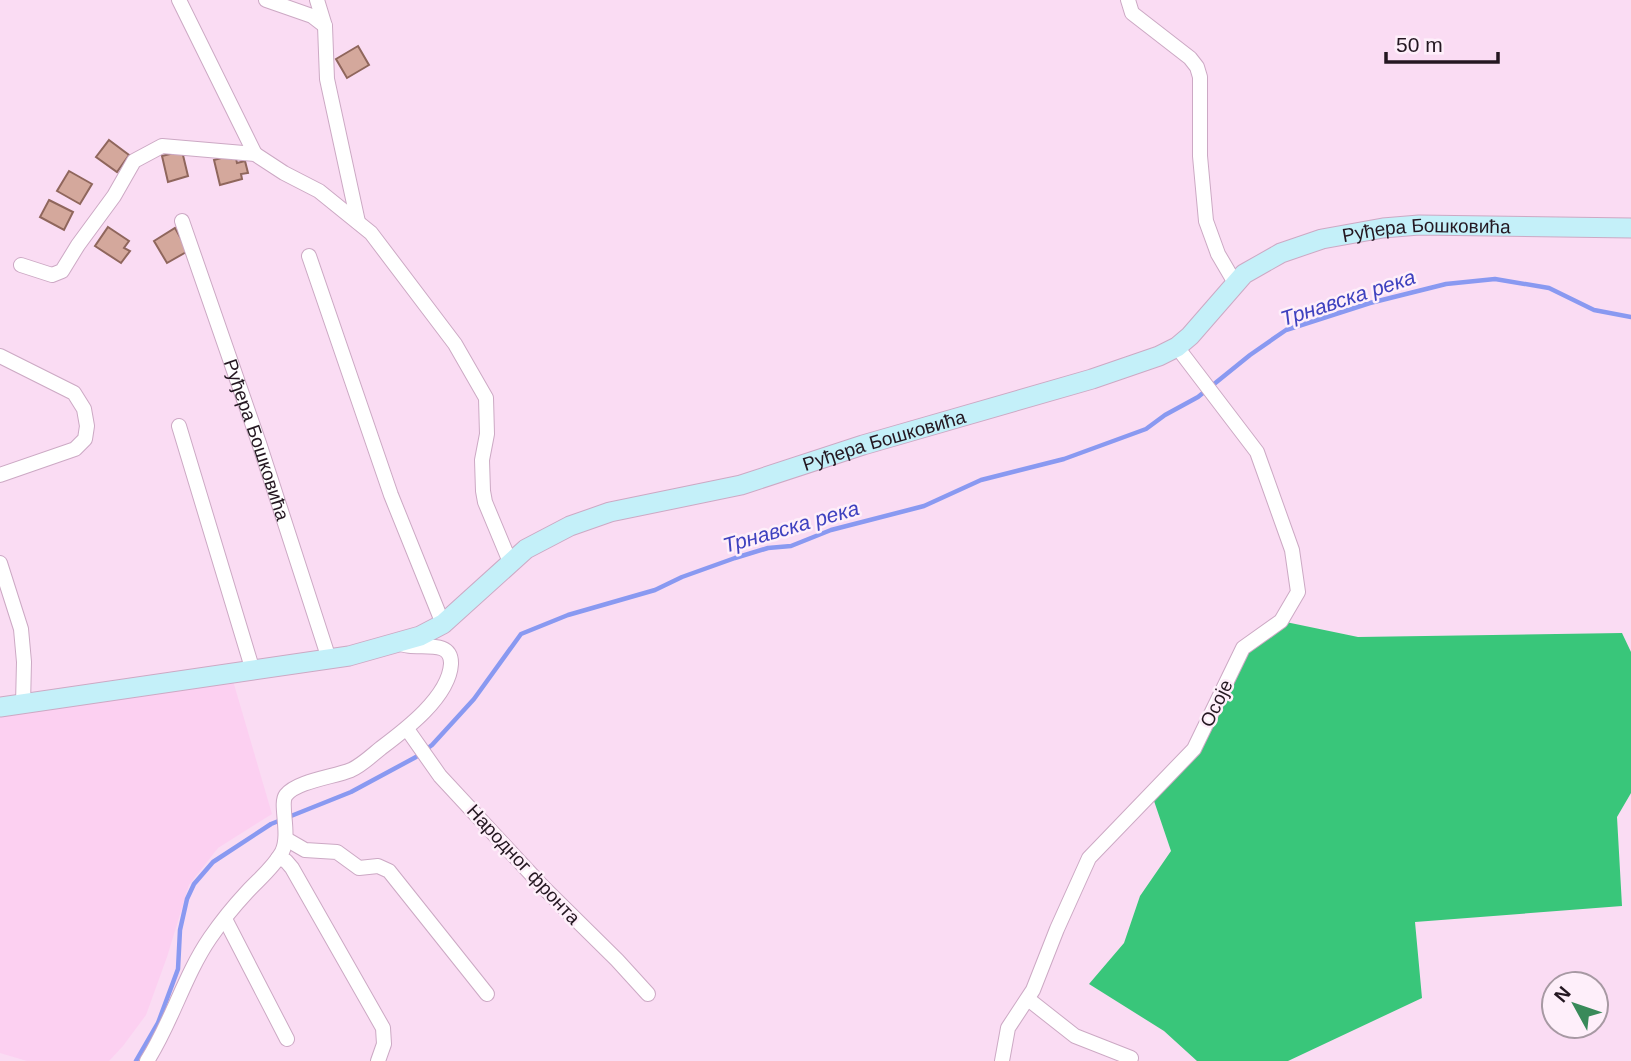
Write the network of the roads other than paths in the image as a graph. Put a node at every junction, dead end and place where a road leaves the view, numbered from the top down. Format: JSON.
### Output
{"nodes":[{"id":1,"x":179,"y":0,"type":"edge"},
{"id":2,"x":266,"y":0,"type":"edge"},
{"id":3,"x":317,"y":0,"type":"edge"},
{"id":4,"x":1128,"y":0,"type":"edge"},
{"id":5,"x":325,"y":26,"type":"junction"},
{"id":6,"x":255,"y":154,"type":"junction"},
{"id":7,"x":183,"y":221,"type":"dead end"},
{"id":8,"x":358,"y":222,"type":"junction"},
{"id":9,"x":1631,"y":228,"type":"edge"},
{"id":10,"x":309,"y":256,"type":"dead end"},
{"id":11,"x":21,"y":265,"type":"dead end"},
{"id":12,"x":1235,"y":283,"type":"junction"},
{"id":13,"x":1177,"y":347,"type":"junction"},
{"id":14,"x":0,"y":356,"type":"edge"},
{"id":15,"x":179,"y":426,"type":"dead end"},
{"id":16,"x":0,"y":475,"type":"edge"},
{"id":17,"x":510,"y":562,"type":"junction"},
{"id":18,"x":0,"y":563,"type":"edge"},
{"id":19,"x":443,"y":624,"type":"junction"},
{"id":20,"x":399,"y":643,"type":"junction"},
{"id":21,"x":329,"y":659,"type":"junction"},
{"id":22,"x":253,"y":671,"type":"junction"},
{"id":23,"x":23,"y":704,"type":"junction"},
{"id":24,"x":0,"y":707,"type":"edge"},
{"id":25,"x":407,"y":729,"type":"junction"},
{"id":26,"x":287,"y":835,"type":"junction"},
{"id":27,"x":278,"y":858,"type":"junction"},
{"id":28,"x":225,"y":919,"type":"junction"},
{"id":29,"x":487,"y":994,"type":"dead end"},
{"id":30,"x":648,"y":995,"type":"dead end"},
{"id":31,"x":1028,"y":999,"type":"junction"},
{"id":32,"x":287,"y":1039,"type":"dead end"},
{"id":33,"x":1131,"y":1058,"type":"dead end"},
{"id":34,"x":147,"y":1061,"type":"edge"},
{"id":35,"x":378,"y":1061,"type":"edge"},
{"id":36,"x":1002,"y":1061,"type":"edge"}],
"edges":[{"from":1,"to":6,"type":"street"},
{"from":2,"to":5,"type":"street"},
{"from":3,"to":5,"type":"street"},
{"from":4,"to":12,"type":"street"},
{"from":5,"to":8,"type":"street"},
{"from":6,"to":8,"type":"street"},
{"from":6,"to":11,"type":"street"},
{"from":7,"to":21,"type":"street","name":"Руђера Бошковића"},
{"from":8,"to":17,"type":"street"},
{"from":9,"to":12,"type":"main road","name":"Руђера Бошковића"},
{"from":10,"to":19,"type":"street"},
{"from":12,"to":13,"type":"main road","name":"Руђера Бошковића"},
{"from":13,"to":17,"type":"main road","name":"Руђера Бошковића"},
{"from":13,"to":31,"type":"street","name":"Осоје"},
{"from":14,"to":16,"type":"street"},
{"from":15,"to":22,"type":"street"},
{"from":17,"to":19,"type":"main road","name":"Руђера Бошковића"},
{"from":18,"to":23,"type":"street"},
{"from":19,"to":20,"type":"main road","name":"Руђера Бошковића"},
{"from":20,"to":21,"type":"main road","name":"Руђера Бошковића"},
{"from":20,"to":25,"type":"street","name":"Руђера Бошковића"},
{"from":21,"to":22,"type":"main road","name":"Руђера Бошковића"},
{"from":22,"to":23,"type":"main road","name":"Руђера Бошковића"},
{"from":23,"to":24,"type":"main road","name":"Руђера Бошковића"},
{"from":25,"to":26,"type":"street"},
{"from":25,"to":30,"type":"street","name":"Народног фронта"},
{"from":26,"to":27,"type":"street"},
{"from":26,"to":29,"type":"street"},
{"from":27,"to":28,"type":"street"},
{"from":27,"to":35,"type":"street"},
{"from":28,"to":32,"type":"street"},
{"from":28,"to":34,"type":"street"},
{"from":31,"to":33,"type":"street"},
{"from":31,"to":36,"type":"street","name":"Осоје"}]}
